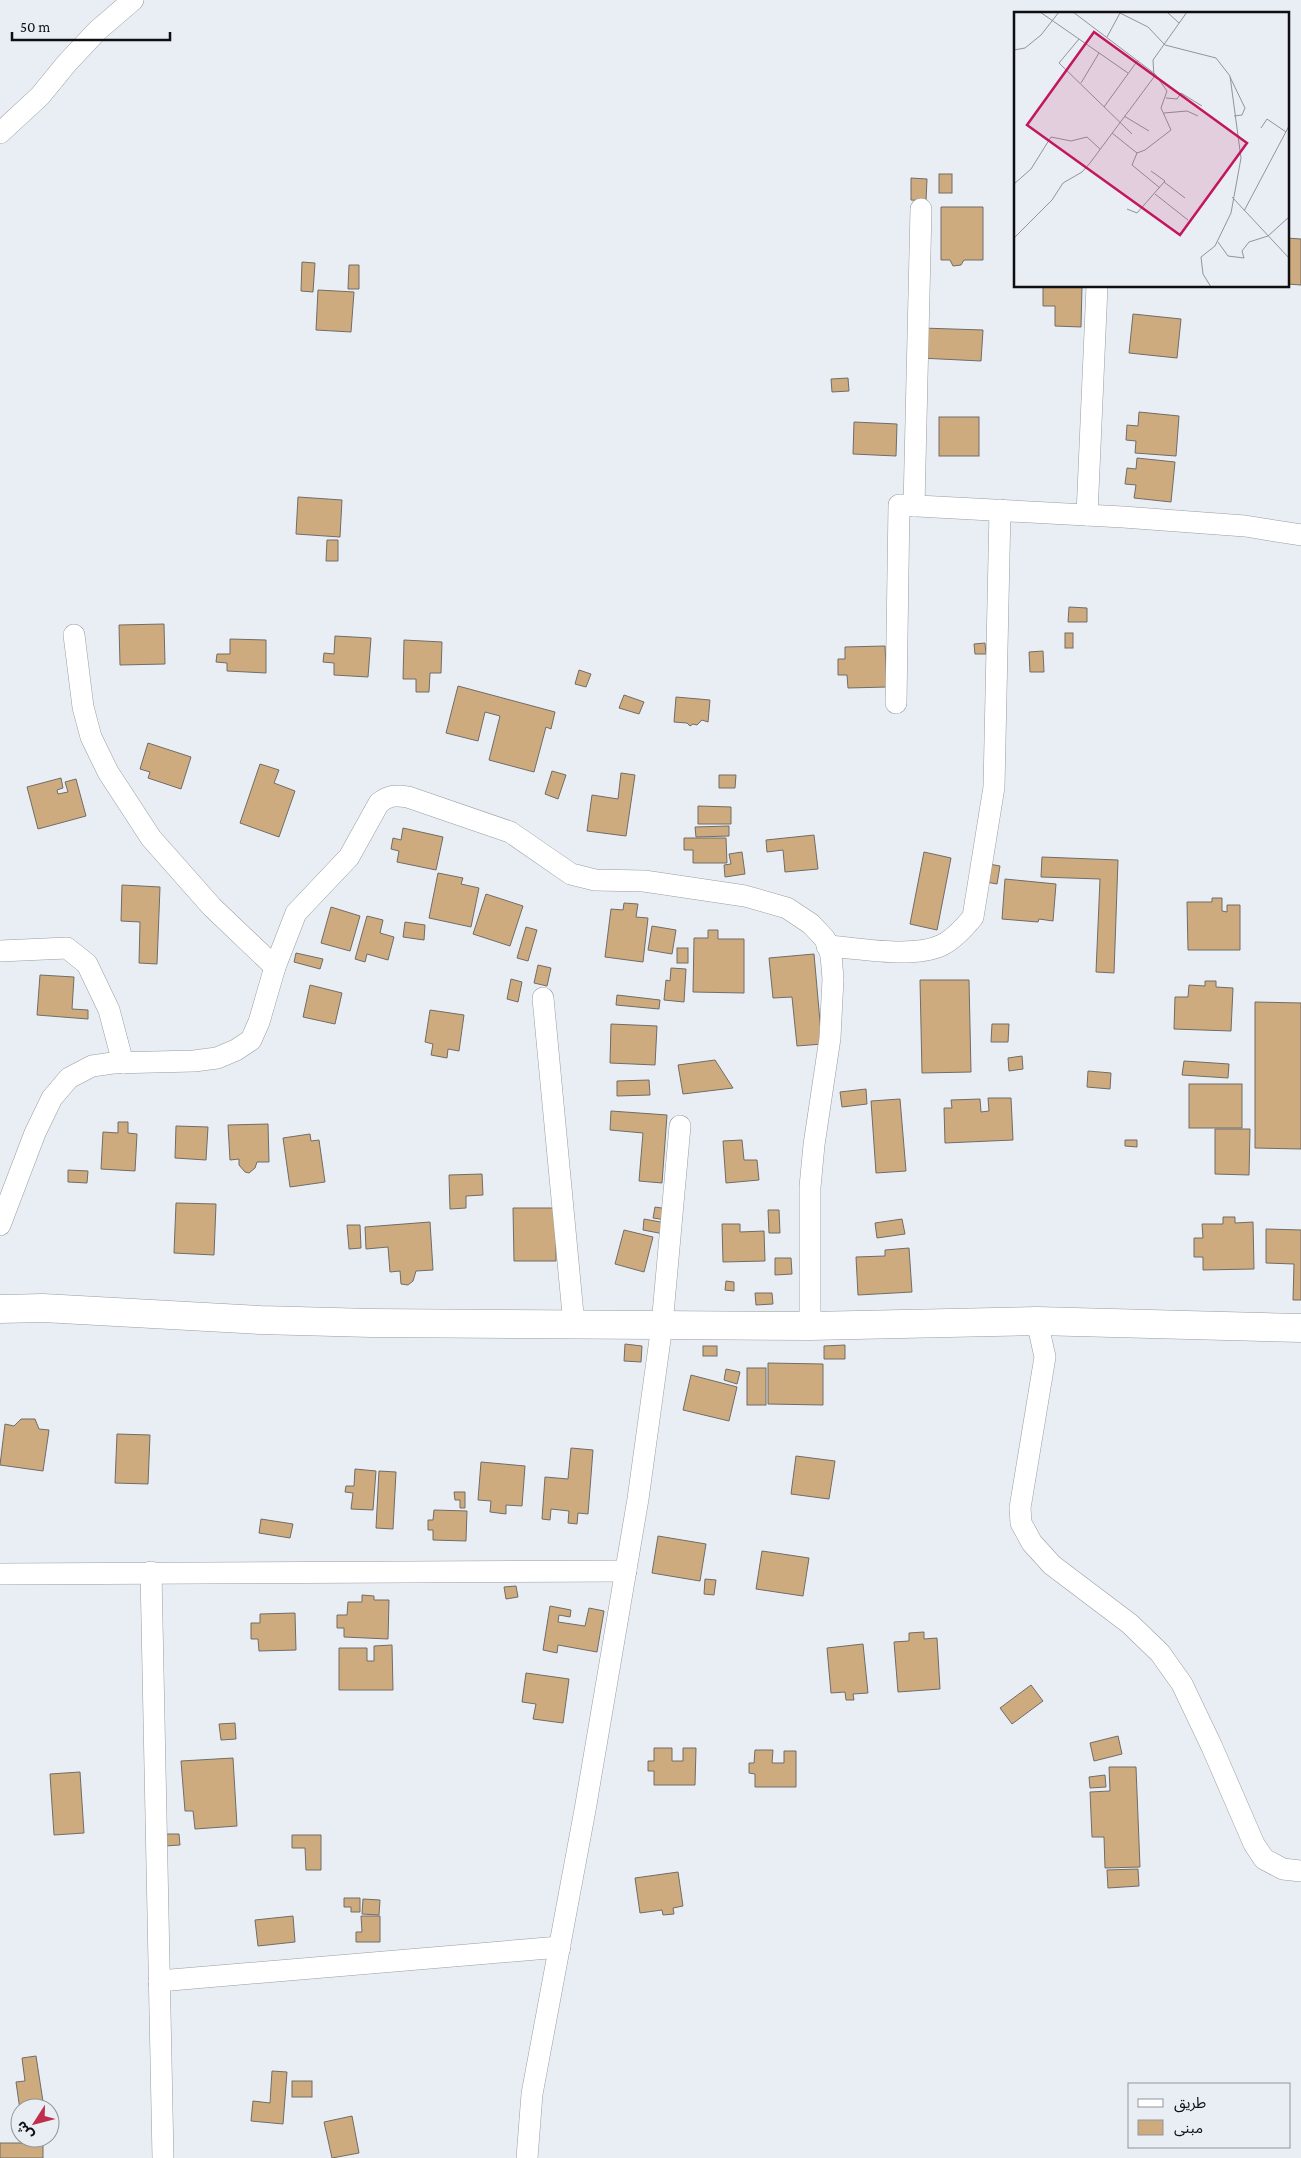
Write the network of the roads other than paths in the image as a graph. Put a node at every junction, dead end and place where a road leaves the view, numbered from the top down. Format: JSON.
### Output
{"nodes":[{"id":1,"x":133,"y":0,"type":"edge"},
{"id":2,"x":0,"y":133,"type":"edge"},
{"id":3,"x":920,"y":209,"type":"dead end"},
{"id":4,"x":1097,"y":288,"type":"edge"},
{"id":5,"x":914,"y":506,"type":"junction"},
{"id":6,"x":1000,"y":510,"type":"junction"},
{"id":7,"x":1087,"y":515,"type":"junction"},
{"id":8,"x":1301,"y":535,"type":"edge"},
{"id":9,"x":74,"y":635,"type":"dead end"},
{"id":10,"x":896,"y":703,"type":"dead end"},
{"id":11,"x":827,"y":946,"type":"junction"},
{"id":12,"x":0,"y":951,"type":"edge"},
{"id":13,"x":275,"y":967,"type":"junction"},
{"id":14,"x":543,"y":998,"type":"dead end"},
{"id":15,"x":123,"y":1063,"type":"junction"},
{"id":16,"x":680,"y":1126,"type":"dead end"},
{"id":17,"x":0,"y":1225,"type":"edge"},
{"id":18,"x":0,"y":1309,"type":"edge"},
{"id":19,"x":1037,"y":1321,"type":"junction"},
{"id":20,"x":574,"y":1325,"type":"junction"},
{"id":21,"x":662,"y":1325,"type":"junction"},
{"id":22,"x":810,"y":1326,"type":"junction"},
{"id":23,"x":1301,"y":1328,"type":"edge"},
{"id":24,"x":626,"y":1571,"type":"junction"},
{"id":25,"x":150,"y":1572,"type":"junction"},
{"id":26,"x":0,"y":1574,"type":"edge"},
{"id":27,"x":1301,"y":1871,"type":"edge"},
{"id":28,"x":560,"y":1946,"type":"junction"},
{"id":29,"x":159,"y":1981,"type":"junction"},
{"id":30,"x":163,"y":2158,"type":"edge"},
{"id":31,"x":527,"y":2158,"type":"edge"}],
"edges":[{"from":1,"to":2,"type":"street"},
{"from":3,"to":5,"type":"street"},
{"from":4,"to":7,"type":"street"},
{"from":5,"to":6,"type":"street"},
{"from":5,"to":10,"type":"street"},
{"from":6,"to":7,"type":"street"},
{"from":6,"to":11,"type":"street"},
{"from":7,"to":8,"type":"street"},
{"from":9,"to":13,"type":"street"},
{"from":11,"to":13,"type":"street"},
{"from":11,"to":22,"type":"street"},
{"from":12,"to":15,"type":"street"},
{"from":13,"to":15,"type":"street"},
{"from":14,"to":20,"type":"street"},
{"from":15,"to":17,"type":"street"},
{"from":16,"to":21,"type":"street"},
{"from":18,"to":20,"type":"street"},
{"from":19,"to":22,"type":"street"},
{"from":19,"to":23,"type":"street"},
{"from":19,"to":27,"type":"street"},
{"from":20,"to":21,"type":"street"},
{"from":21,"to":22,"type":"street"},
{"from":21,"to":24,"type":"street"},
{"from":24,"to":25,"type":"street"},
{"from":24,"to":28,"type":"street"},
{"from":25,"to":26,"type":"street"},
{"from":25,"to":29,"type":"street"},
{"from":28,"to":29,"type":"street"},
{"from":28,"to":31,"type":"street"},
{"from":29,"to":30,"type":"street"}]}
